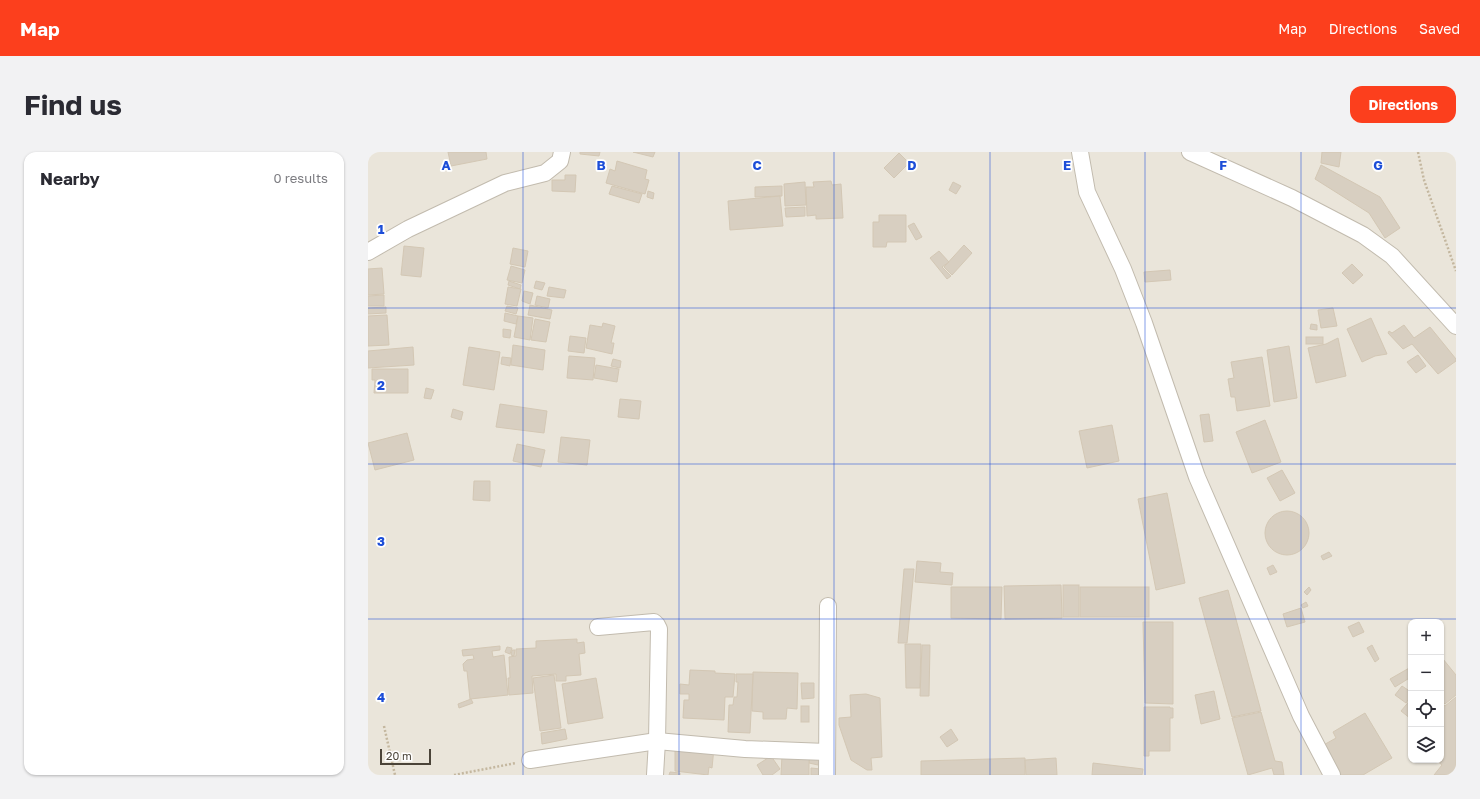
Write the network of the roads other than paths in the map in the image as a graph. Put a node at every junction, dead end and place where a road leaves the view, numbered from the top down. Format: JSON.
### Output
{"nodes":[{"id":1,"x":562,"y":152,"type":"edge"},
{"id":2,"x":1080,"y":152,"type":"edge"},
{"id":3,"x":1190,"y":152,"type":"edge"},
{"id":4,"x":368,"y":252,"type":"edge"},
{"id":5,"x":1456,"y":326,"type":"edge"},
{"id":6,"x":828,"y":606,"type":"dead end"},
{"id":7,"x":598,"y":627,"type":"dead end"},
{"id":8,"x":657,"y":741,"type":"junction"},
{"id":9,"x":827,"y":752,"type":"junction"},
{"id":10,"x":530,"y":760,"type":"road end"},
{"id":11,"x":655,"y":775,"type":"edge"},
{"id":12,"x":827,"y":775,"type":"edge"},
{"id":13,"x":1332,"y":775,"type":"edge"}],
"edges":[{"from":1,"to":4,"type":"street"},
{"from":2,"to":13,"type":"street"},
{"from":3,"to":5,"type":"street"},
{"from":6,"to":9,"type":"street"},
{"from":7,"to":8,"type":"street"},
{"from":8,"to":9,"type":"street"},
{"from":8,"to":10,"type":"street"},
{"from":8,"to":11,"type":"street"},
{"from":9,"to":12,"type":"street"}]}
